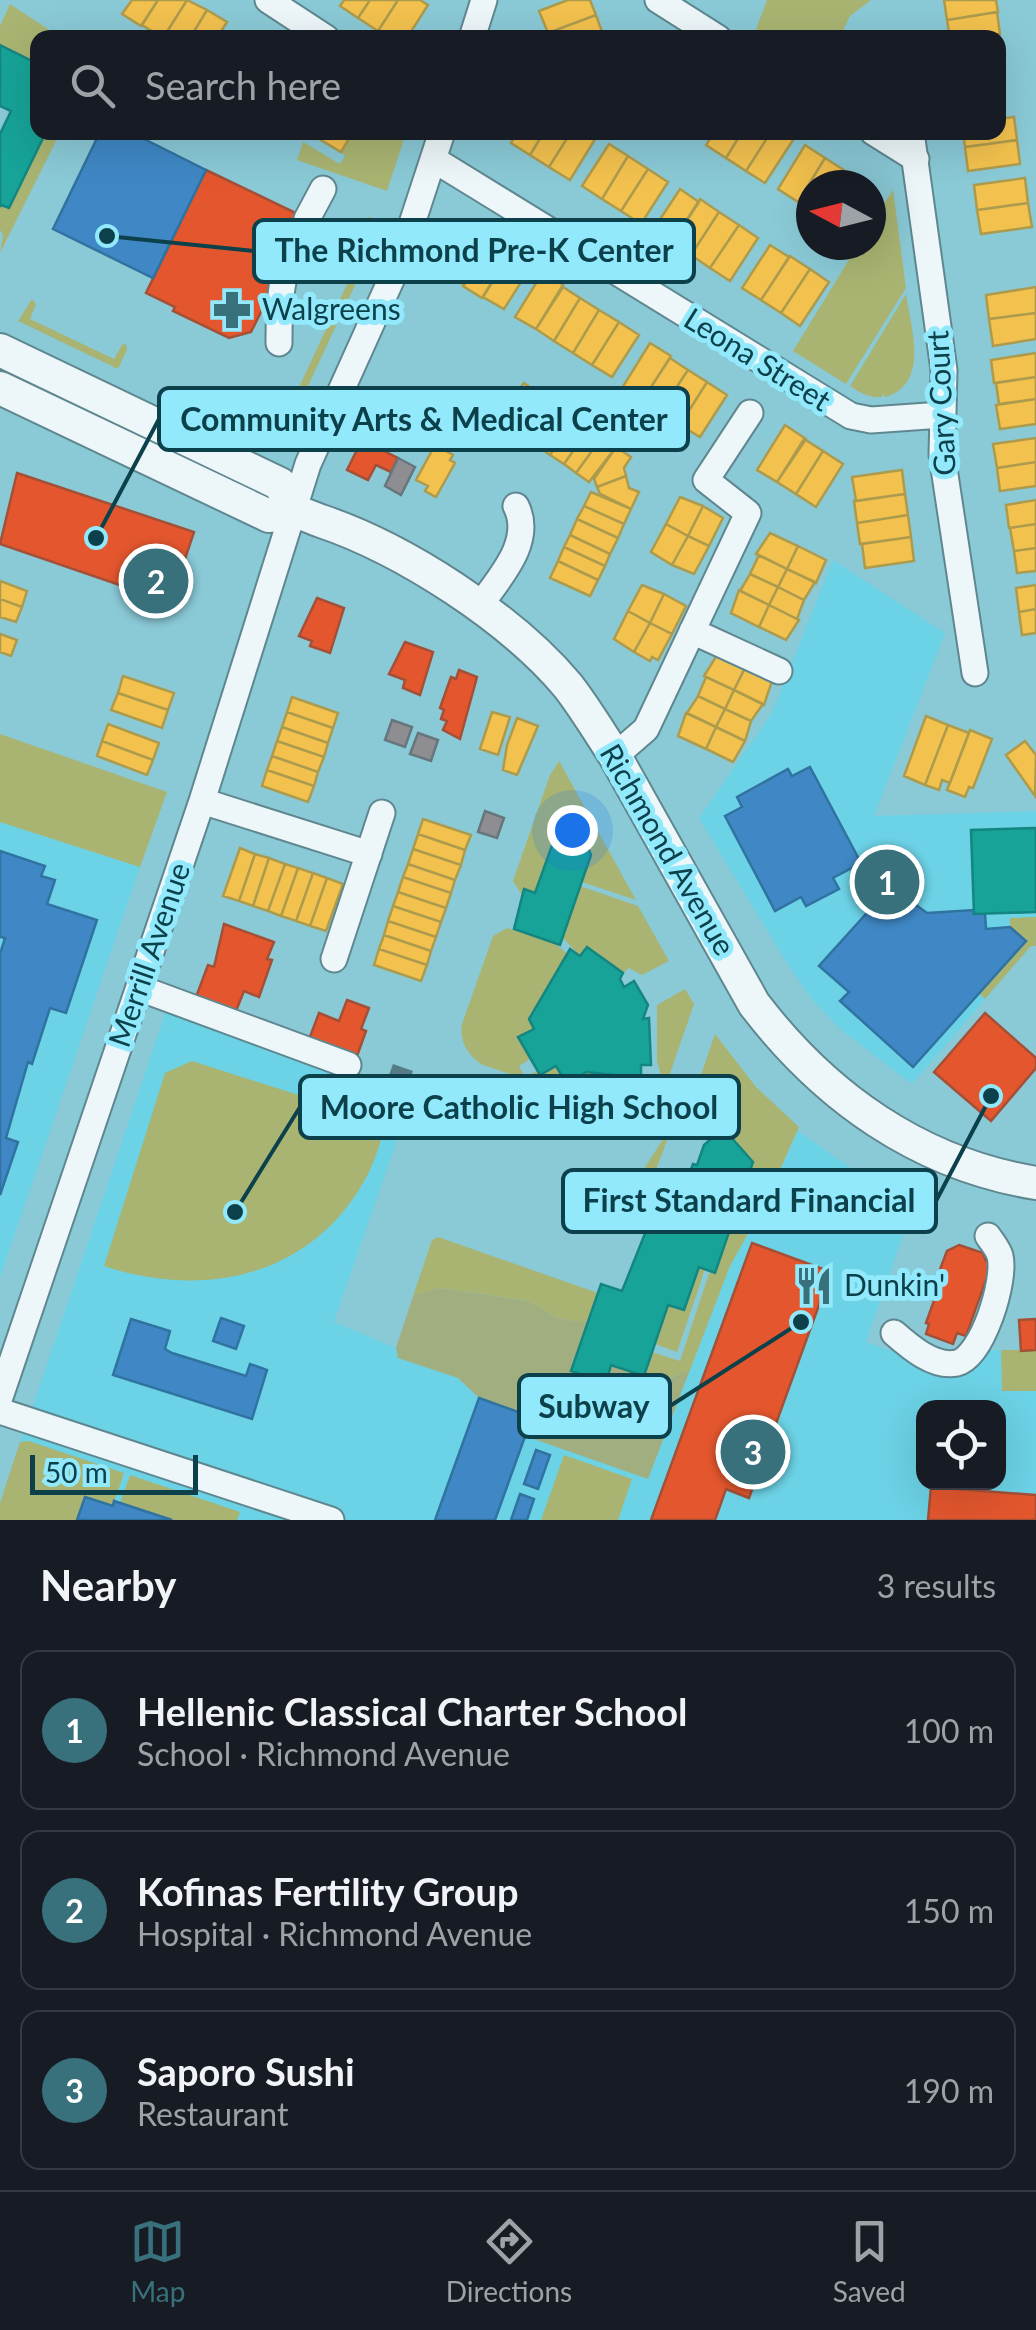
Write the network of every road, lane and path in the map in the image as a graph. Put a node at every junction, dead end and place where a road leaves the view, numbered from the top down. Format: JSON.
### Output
{"nodes":[{"id":1,"x":268,"y":0,"type":"edge"},
{"id":2,"x":484,"y":0,"type":"edge"},
{"id":3,"x":658,"y":0,"type":"edge"},
{"id":4,"x":314,"y":30,"type":"edge"},
{"id":5,"x":475,"y":30,"type":"edge"},
{"id":6,"x":705,"y":30,"type":"edge"},
{"id":7,"x":439,"y":140,"type":"edge"},
{"id":8,"x":886,"y":140,"type":"edge"},
{"id":9,"x":912,"y":140,"type":"edge"},
{"id":10,"x":433,"y":159,"type":"junction"},
{"id":11,"x":916,"y":159,"type":"junction"},
{"id":12,"x":322,"y":189,"type":"dead end"},
{"id":13,"x":279,"y":344,"type":"dead end"},
{"id":14,"x":0,"y":350,"type":"edge"},
{"id":15,"x":0,"y":388,"type":"edge"},
{"id":16,"x":750,"y":413,"type":"dead end"},
{"id":17,"x":942,"y":415,"type":"junction"},
{"id":18,"x":516,"y":506,"type":"dead end"},
{"id":19,"x":294,"y":512,"type":"junction"},
{"id":20,"x":478,"y":608,"type":"junction"},
{"id":21,"x":692,"y":630,"type":"junction"},
{"id":22,"x":779,"y":671,"type":"dead end"},
{"id":23,"x":975,"y":673,"type":"dead end"},
{"id":24,"x":615,"y":756,"type":"junction"},
{"id":25,"x":202,"y":801,"type":"junction"},
{"id":26,"x":382,"y":813,"type":"dead end"},
{"id":27,"x":368,"y":854,"type":"junction"},
{"id":28,"x":334,"y":960,"type":"dead end"},
{"id":29,"x":139,"y":988,"type":"junction"},
{"id":30,"x":348,"y":1064,"type":"dead end"},
{"id":31,"x":1036,"y":1183,"type":"edge"},
{"id":32,"x":988,"y":1236,"type":"dead end"},
{"id":33,"x":894,"y":1333,"type":"dead end"},
{"id":34,"x":0,"y":1397,"type":"edge"},
{"id":35,"x":0,"y":1412,"type":"edge"},
{"id":36,"x":332,"y":1520,"type":"edge"}],
"edges":[{"from":1,"to":4,"type":"street"},
{"from":2,"to":5,"type":"street"},
{"from":3,"to":6,"type":"street"},
{"from":7,"to":10,"type":"street","name":"Merrill Avenue"},
{"from":8,"to":11,"type":"street"},
{"from":9,"to":11,"type":"street","name":"Gary Court"},
{"from":10,"to":17,"type":"street","name":"Leona Street"},
{"from":10,"to":19,"type":"street","name":"Merrill Avenue"},
{"from":11,"to":17,"type":"street","name":"Gary Court"},
{"from":12,"to":13,"type":"street"},
{"from":14,"to":19,"type":"main road"},
{"from":15,"to":19,"type":"main road","name":"Richmond Avenue"},
{"from":16,"to":21,"type":"street"},
{"from":17,"to":23,"type":"street","name":"Gary Court"},
{"from":18,"to":20,"type":"street"},
{"from":19,"to":20,"type":"main road","name":"Richmond Avenue"},
{"from":19,"to":25,"type":"street","name":"Merrill Avenue"},
{"from":20,"to":24,"type":"main road","name":"Richmond Avenue"},
{"from":21,"to":22,"type":"street"},
{"from":21,"to":24,"type":"street"},
{"from":24,"to":31,"type":"main road","name":"Richmond Avenue"},
{"from":25,"to":27,"type":"street"},
{"from":25,"to":29,"type":"street","name":"Merrill Avenue"},
{"from":26,"to":27,"type":"street"},
{"from":27,"to":28,"type":"street"},
{"from":29,"to":30,"type":"street"},
{"from":29,"to":34,"type":"street","name":"Merrill Avenue"},
{"from":32,"to":33,"type":"street"},
{"from":35,"to":36,"type":"street"}]}
